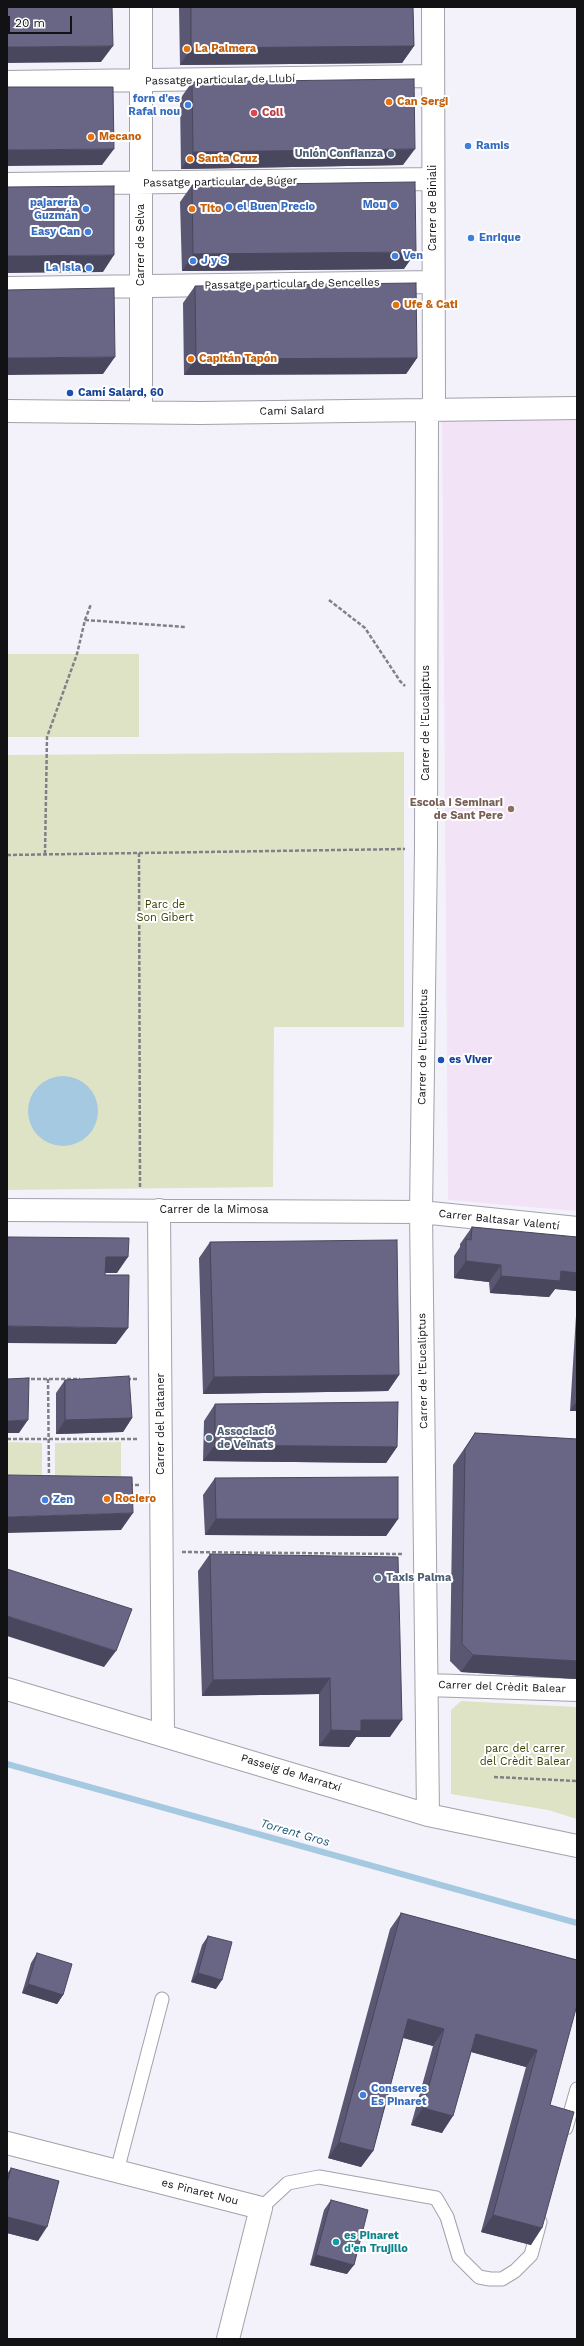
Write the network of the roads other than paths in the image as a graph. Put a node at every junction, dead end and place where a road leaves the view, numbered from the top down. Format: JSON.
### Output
{"nodes":[{"id":1,"x":141,"y":7,"type":"edge"},
{"id":2,"x":433,"y":7,"type":"edge"},
{"id":3,"x":433,"y":76,"type":"junction"},
{"id":4,"x":141,"y":81,"type":"junction"},
{"id":5,"x":7,"y":82,"type":"edge"},
{"id":6,"x":433,"y":179,"type":"junction"},
{"id":7,"x":141,"y":183,"type":"junction"},
{"id":8,"x":7,"y":184,"type":"edge"},
{"id":9,"x":433,"y":282,"type":"junction"},
{"id":10,"x":141,"y":287,"type":"junction"},
{"id":11,"x":7,"y":288,"type":"edge"},
{"id":12,"x":577,"y":408,"type":"edge"},
{"id":13,"x":430,"y":410,"type":"junction"},
{"id":14,"x":7,"y":411,"type":"edge"},
{"id":15,"x":141,"y":412,"type":"junction"},
{"id":16,"x":7,"y":1210,"type":"edge"},
{"id":17,"x":150,"y":1210,"type":"junction"},
{"id":18,"x":421,"y":1212,"type":"junction"},
{"id":19,"x":577,"y":1228,"type":"edge"},
{"id":20,"x":427,"y":1685,"type":"junction"},
{"id":21,"x":7,"y":1689,"type":"edge"},
{"id":22,"x":577,"y":1690,"type":"edge"},
{"id":23,"x":163,"y":1734,"type":"junction"},
{"id":24,"x":428,"y":1816,"type":"junction"},
{"id":25,"x":577,"y":1846,"type":"edge"},
{"id":26,"x":162,"y":1999,"type":"dead end"},
{"id":27,"x":577,"y":2089,"type":"edge"},
{"id":28,"x":562,"y":2142,"type":"edge"},
{"id":29,"x":7,"y":2143,"type":"edge"},
{"id":30,"x":117,"y":2171,"type":"junction"},
{"id":31,"x":261,"y":2208,"type":"junction"},
{"id":32,"x":544,"y":2209,"type":"edge"},
{"id":33,"x":228,"y":2339,"type":"edge"}],
"edges":[{"from":1,"to":4,"type":"street","name":"Carrer de Selva"},
{"from":2,"to":3,"type":"street","name":"Carrer de Biniali"},
{"from":3,"to":4,"type":"street","name":"Passatge particular de Llubí"},
{"from":3,"to":6,"type":"street","name":"Carrer de Biniali"},
{"from":4,"to":5,"type":"street","name":"Passatge particular de Llubí"},
{"from":4,"to":7,"type":"street","name":"Carrer de Selva"},
{"from":6,"to":7,"type":"street","name":"Passatge particular de Búger"},
{"from":6,"to":9,"type":"street","name":"Carrer de Biniali"},
{"from":7,"to":8,"type":"street","name":"Passatge particular de Búger"},
{"from":7,"to":10,"type":"street","name":"Carrer de Selva"},
{"from":9,"to":10,"type":"street","name":"Passatge particular de Sencelles"},
{"from":9,"to":13,"type":"street","name":"Carrer de Biniali"},
{"from":10,"to":11,"type":"street","name":"Passatge particular de Sencelles"},
{"from":10,"to":15,"type":"street","name":"Carrer de Selva"},
{"from":12,"to":13,"type":"street","name":"Camí Salard"},
{"from":13,"to":15,"type":"street","name":"Camí Salard"},
{"from":13,"to":18,"type":"street","name":"Carrer de l'Eucaliptus"},
{"from":14,"to":15,"type":"street","name":"Camí Salard"},
{"from":16,"to":17,"type":"street","name":"Carrer de la Mimosa"},
{"from":17,"to":18,"type":"street","name":"Carrer de la Mimosa"},
{"from":17,"to":23,"type":"street","name":"Carrer del Plataner"},
{"from":18,"to":19,"type":"street","name":"Carrer Baltasar Valentí"},
{"from":18,"to":20,"type":"street","name":"Carrer de l'Eucaliptus"},
{"from":20,"to":22,"type":"street","name":"Carrer del Crèdit Balear"},
{"from":20,"to":24,"type":"street","name":"Carrer de l'Eucaliptus"},
{"from":21,"to":23,"type":"street","name":"Passeig de Marratxí"},
{"from":23,"to":24,"type":"street","name":"Passeig de Marratxí"},
{"from":24,"to":25,"type":"street","name":"Passeig de Marratxí"},
{"from":26,"to":30,"type":"lane"},
{"from":27,"to":28,"type":"lane"},
{"from":29,"to":30,"type":"street","name":"es Pinaret Nou"},
{"from":30,"to":31,"type":"street","name":"es Pinaret Nou"},
{"from":31,"to":32,"type":"lane"},
{"from":31,"to":33,"type":"street"}]}
